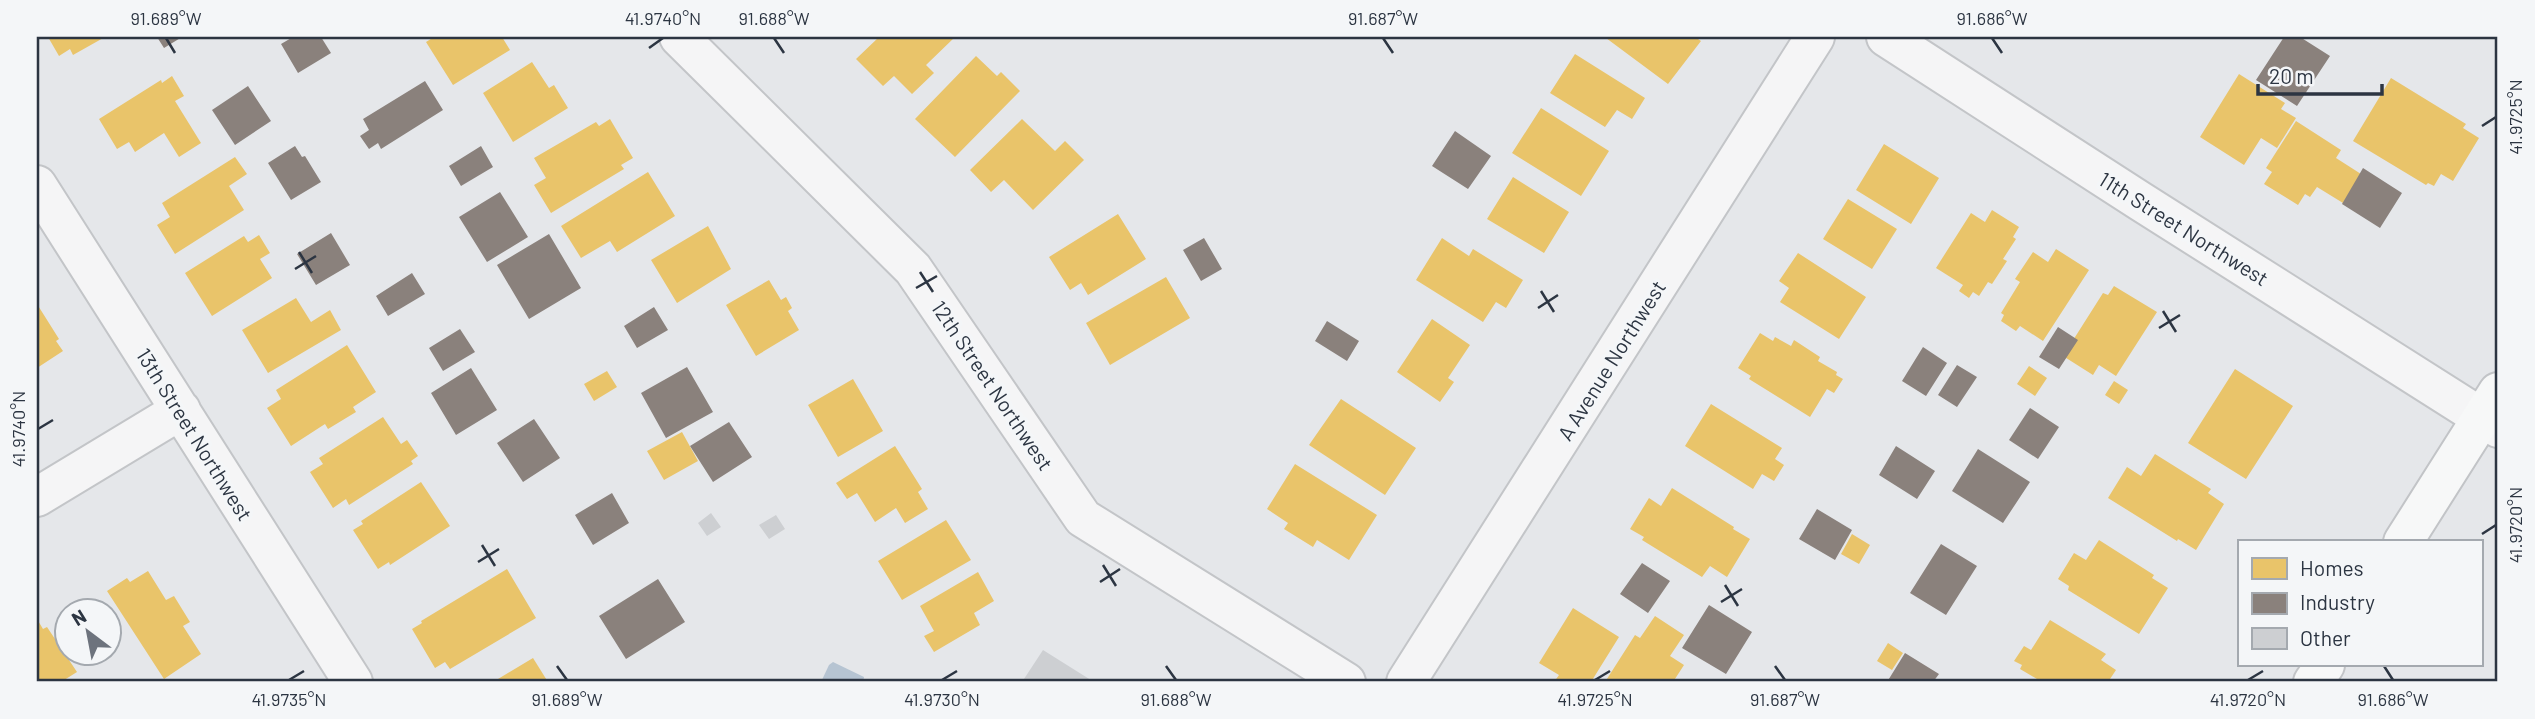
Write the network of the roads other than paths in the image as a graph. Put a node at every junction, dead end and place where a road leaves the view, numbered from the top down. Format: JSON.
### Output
{"nodes":[{"id":1,"x":680,"y":37,"type":"edge"},
{"id":2,"x":1815,"y":37,"type":"edge"},
{"id":3,"x":1886,"y":37,"type":"edge"},
{"id":4,"x":37,"y":185,"type":"edge"},
{"id":5,"x":181,"y":410,"type":"junction"},
{"id":6,"x":2493,"y":412,"type":"edge"},
{"id":7,"x":37,"y":497,"type":"edge"},
{"id":8,"x":2404,"y":540,"type":"edge"},
{"id":9,"x":2324,"y":666,"type":"edge"},
{"id":10,"x":353,"y":682,"type":"edge"},
{"id":11,"x":1346,"y":682,"type":"edge"},
{"id":12,"x":1406,"y":682,"type":"edge"},
{"id":13,"x":2313,"y":682,"type":"edge"}],
"edges":[{"from":1,"to":11,"type":"street","name":"12th Street Northwest"},
{"from":2,"to":12,"type":"street","name":"A Avenue Northwest"},
{"from":3,"to":6,"type":"street","name":"11th Street Northwest"},
{"from":4,"to":5,"type":"street","name":"13th Street Northwest"},
{"from":5,"to":7,"type":"street"},
{"from":5,"to":10,"type":"street","name":"13th Street Northwest"},
{"from":6,"to":8,"type":"main road"},
{"from":9,"to":13,"type":"main road"}]}
